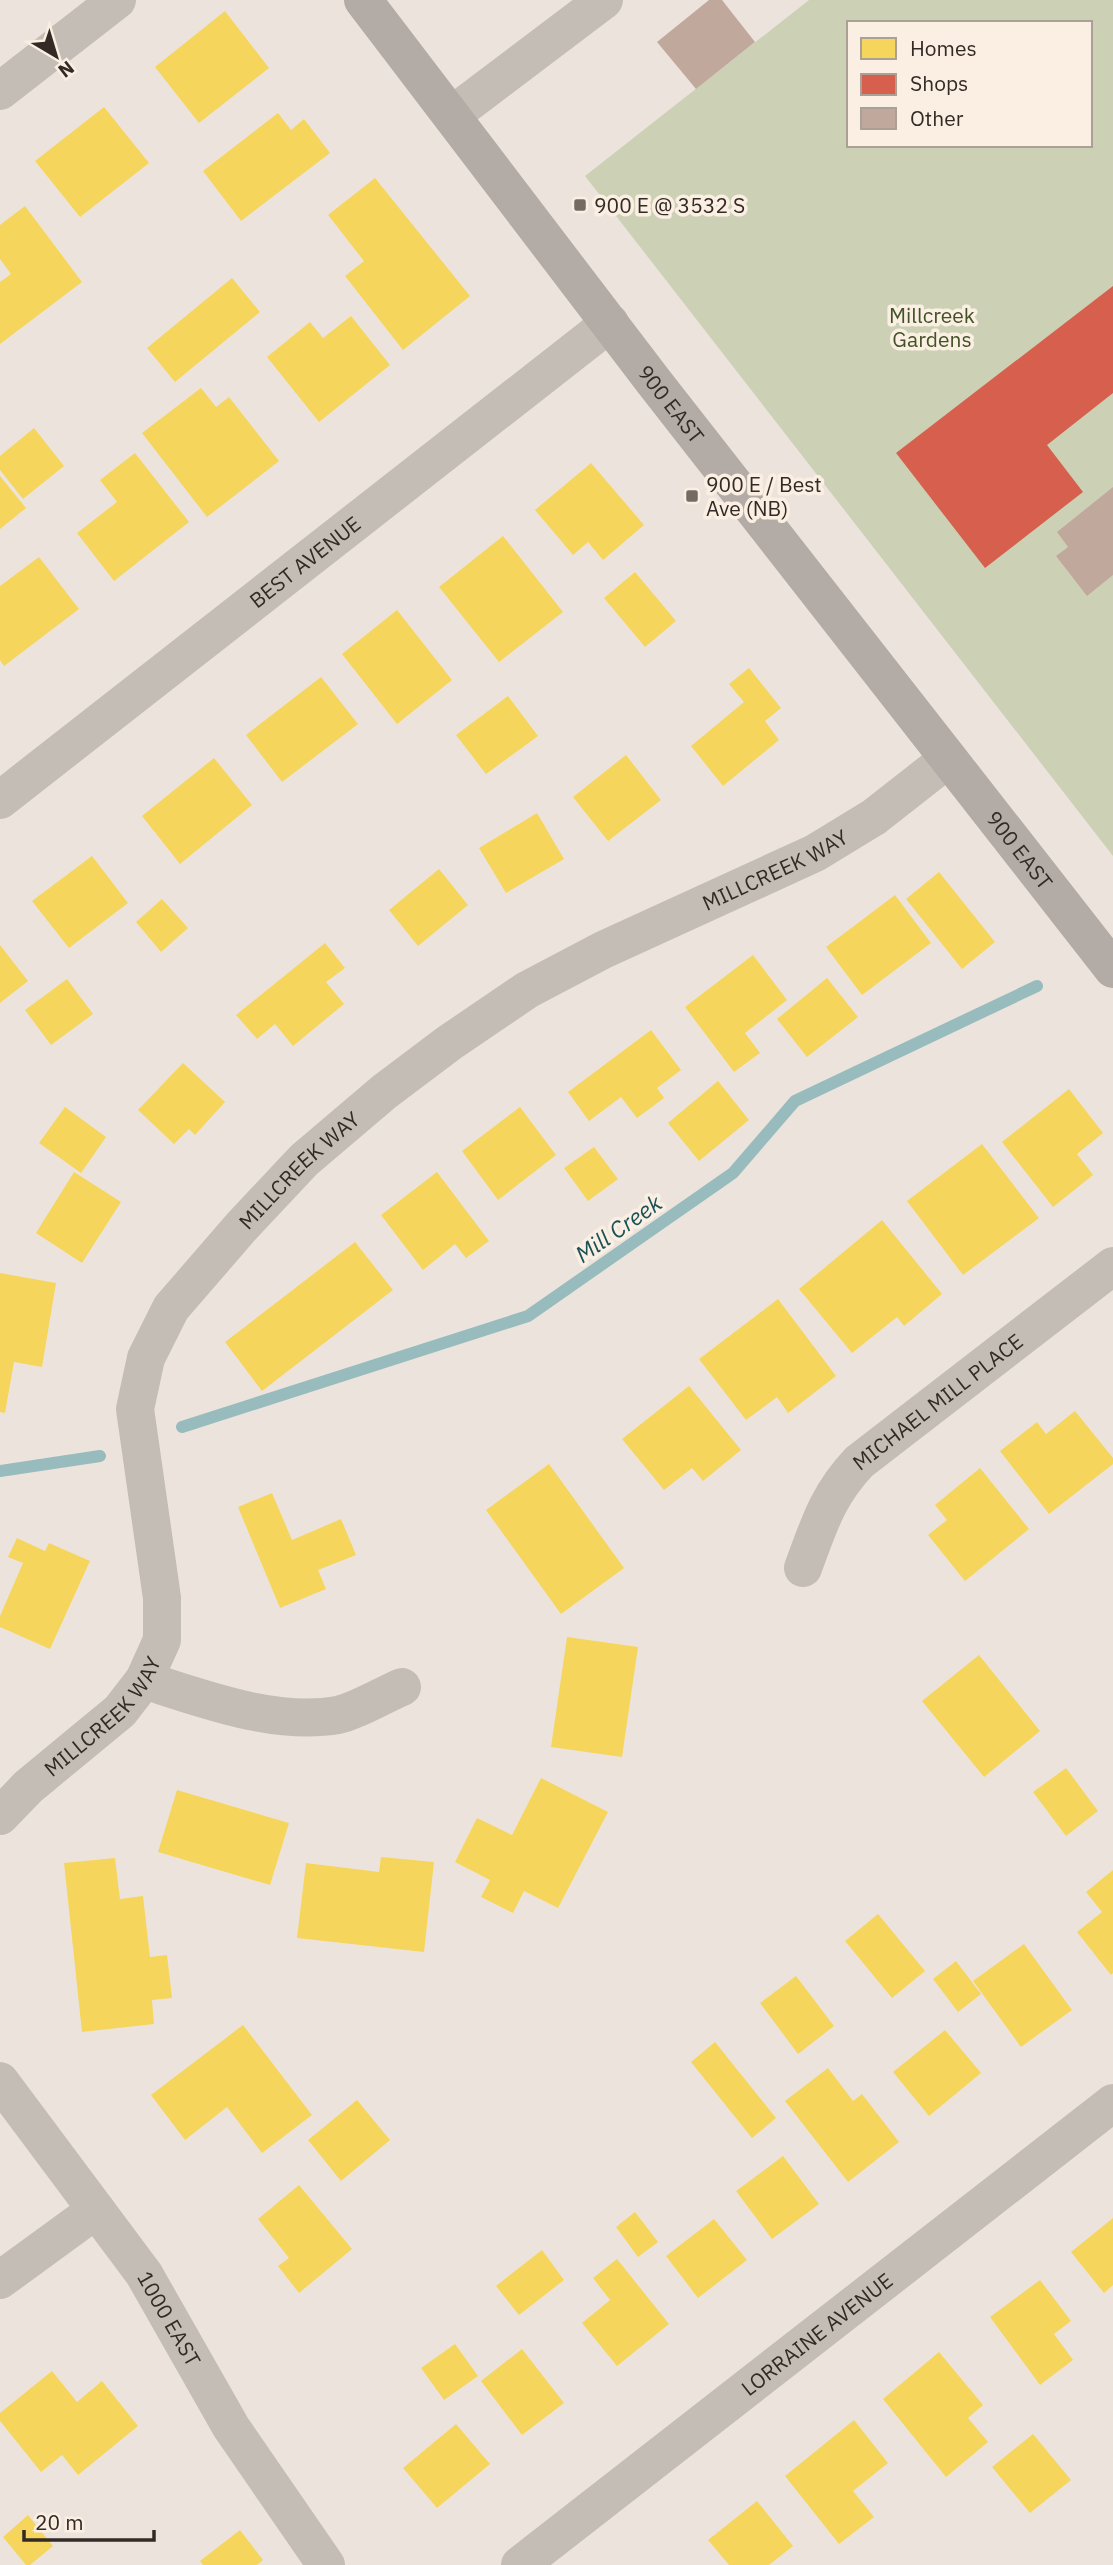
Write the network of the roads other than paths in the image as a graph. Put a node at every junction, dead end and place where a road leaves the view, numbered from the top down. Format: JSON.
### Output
{"nodes":[{"id":1,"x":117,"y":0,"type":"edge"},
{"id":2,"x":363,"y":0,"type":"edge"},
{"id":3,"x":604,"y":0,"type":"edge"},
{"id":4,"x":0,"y":91,"type":"edge"},
{"id":5,"x":452,"y":115,"type":"junction"},
{"id":6,"x":610,"y":323,"type":"junction"},
{"id":7,"x":948,"y":759,"type":"junction"},
{"id":8,"x":0,"y":800,"type":"edge"},
{"id":9,"x":1113,"y":969,"type":"edge"},
{"id":10,"x":1113,"y":1266,"type":"edge"},
{"id":11,"x":803,"y":1568,"type":"dead end"},
{"id":12,"x":144,"y":1680,"type":"junction"},
{"id":13,"x":402,"y":1687,"type":"dead end"},
{"id":14,"x":0,"y":1816,"type":"edge"},
{"id":15,"x":0,"y":2081,"type":"edge"},
{"id":16,"x":1113,"y":2103,"type":"edge"},
{"id":17,"x":96,"y":2210,"type":"junction"},
{"id":18,"x":0,"y":2280,"type":"edge"},
{"id":19,"x":326,"y":2565,"type":"edge"},
{"id":20,"x":520,"y":2565,"type":"edge"}],
"edges":[{"from":1,"to":4,"type":"street"},
{"from":2,"to":5,"type":"main road","name":"900 EAST"},
{"from":3,"to":5,"type":"street"},
{"from":5,"to":6,"type":"main road","name":"900 EAST"},
{"from":6,"to":7,"type":"main road","name":"900 EAST"},
{"from":6,"to":8,"type":"street","name":"BEST AVENUE"},
{"from":7,"to":9,"type":"main road","name":"900 EAST"},
{"from":7,"to":12,"type":"street","name":"MILLCREEK WAY"},
{"from":10,"to":11,"type":"street","name":"MICHAEL MILL PLACE"},
{"from":12,"to":13,"type":"street"},
{"from":12,"to":14,"type":"street","name":"MILLCREEK WAY"},
{"from":15,"to":17,"type":"street","name":"1000 EAST"},
{"from":16,"to":20,"type":"street","name":"LORRAINE AVENUE"},
{"from":17,"to":18,"type":"street"},
{"from":17,"to":19,"type":"street","name":"1000 EAST"}]}
